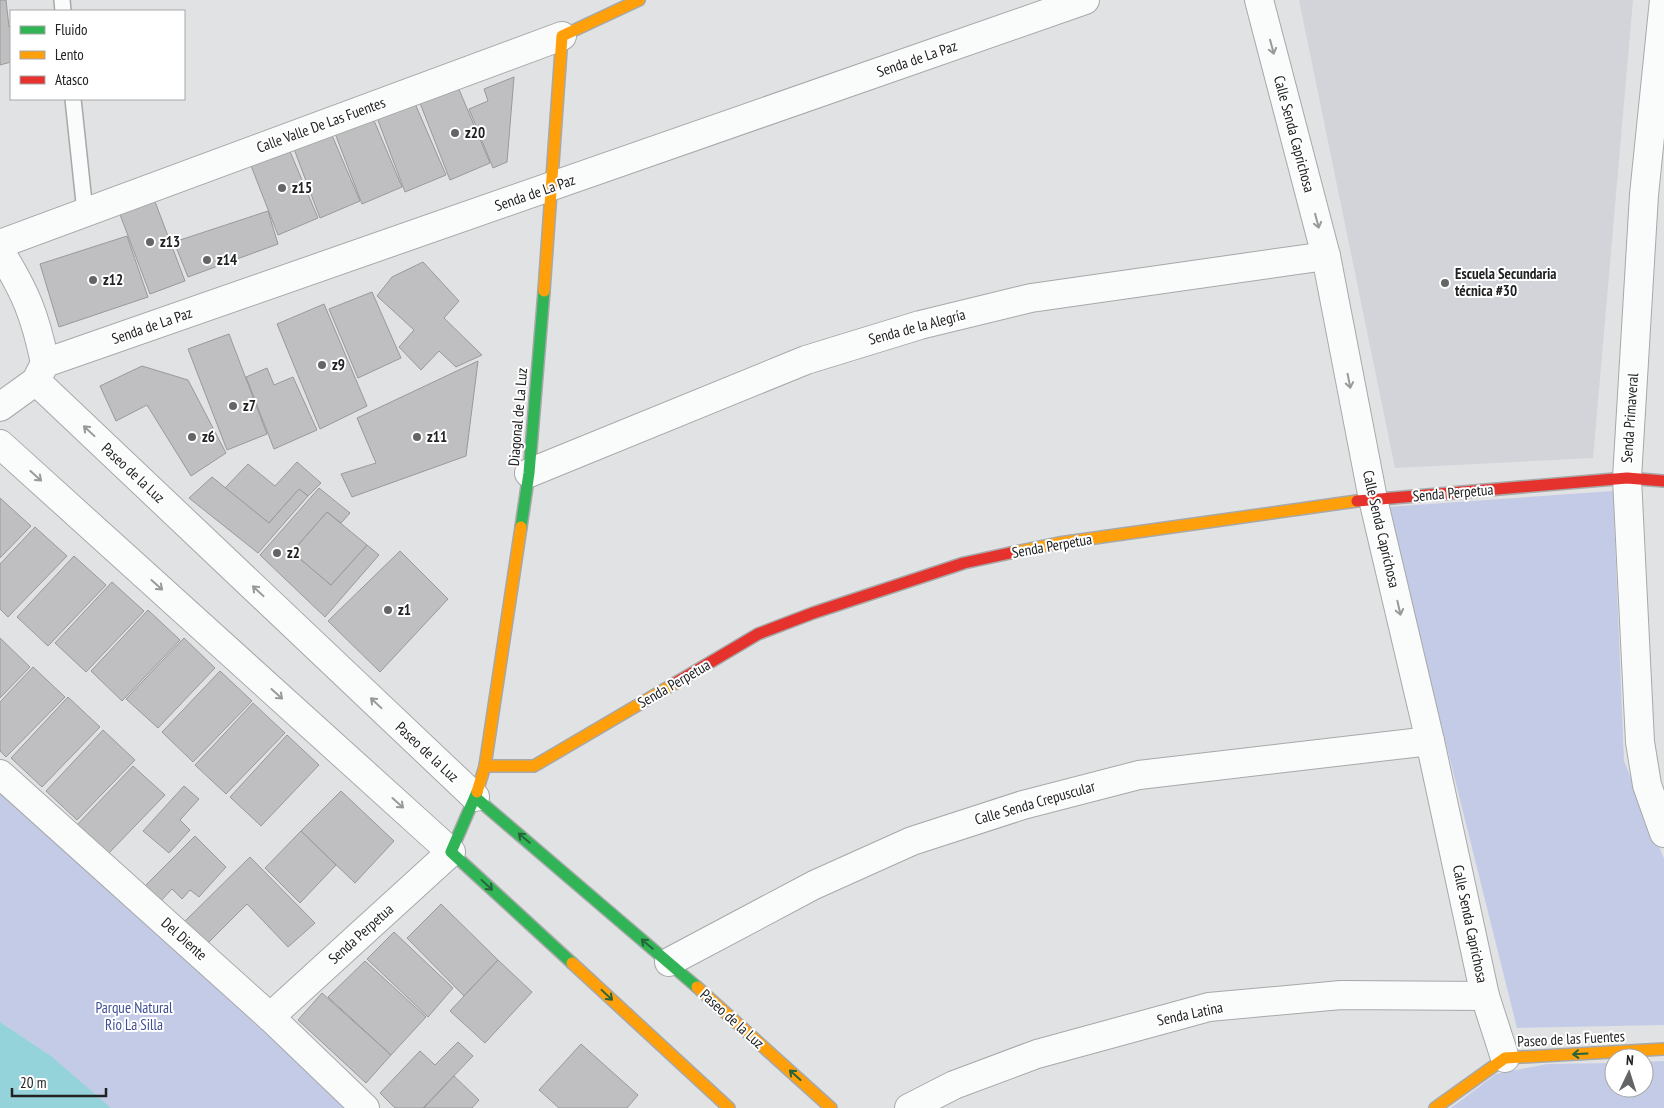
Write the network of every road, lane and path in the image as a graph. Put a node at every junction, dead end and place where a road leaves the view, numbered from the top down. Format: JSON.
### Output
{"nodes":[{"id":1,"x":639,"y":0,"type":"edge"},
{"id":2,"x":1085,"y":0,"type":"edge"},
{"id":3,"x":1259,"y":0,"type":"edge"},
{"id":4,"x":1664,"y":0,"type":"edge"},
{"id":5,"x":562,"y":36,"type":"junction"},
{"id":6,"x":73,"y":100,"type":"edge"},
{"id":7,"x":552,"y":187,"type":"junction"},
{"id":8,"x":1654,"y":197,"type":"edge"},
{"id":9,"x":85,"y":212,"type":"junction"},
{"id":10,"x":0,"y":244,"type":"edge"},
{"id":11,"x":0,"y":251,"type":"edge"},
{"id":12,"x":1326,"y":256,"type":"junction"},
{"id":13,"x":41,"y":372,"type":"junction"},
{"id":14,"x":0,"y":407,"type":"edge"},
{"id":15,"x":0,"y":444,"type":"edge"},
{"id":16,"x":529,"y":473,"type":"junction"},
{"id":17,"x":1626,"y":478,"type":"junction"},
{"id":18,"x":1664,"y":481,"type":"edge"},
{"id":19,"x":1374,"y":499,"type":"junction"},
{"id":20,"x":1430,"y":741,"type":"junction"},
{"id":21,"x":485,"y":766,"type":"junction"},
{"id":22,"x":0,"y":774,"type":"edge"},
{"id":23,"x":1656,"y":787,"type":"edge"},
{"id":24,"x":475,"y":797,"type":"junction"},
{"id":25,"x":1664,"y":833,"type":"edge"},
{"id":26,"x":451,"y":852,"type":"junction"},
{"id":27,"x":669,"y":962,"type":"junction"},
{"id":28,"x":1486,"y":996,"type":"junction"},
{"id":29,"x":270,"y":1017,"type":"junction"},
{"id":30,"x":1664,"y":1049,"type":"edge"},
{"id":31,"x":1505,"y":1058,"type":"junction"},
{"id":32,"x":365,"y":1108,"type":"edge"},
{"id":33,"x":729,"y":1108,"type":"edge"},
{"id":34,"x":831,"y":1108,"type":"edge"},
{"id":35,"x":909,"y":1108,"type":"edge"},
{"id":36,"x":1435,"y":1108,"type":"edge"}],
"edges":[{"from":1,"to":5,"type":"street","name":"Calle Valle De Las Fuentes"},
{"from":2,"to":7,"type":"street","name":"Senda de La Paz"},
{"from":3,"to":12,"type":"street","name":"Calle Senda Caprichosa","one_way":true},
{"from":4,"to":8,"type":"street","name":"Senda Primaveral"},
{"from":5,"to":7,"type":"street","name":"Diagonal de La Luz"},
{"from":5,"to":9,"type":"street","name":"Calle Valle De Las Fuentes"},
{"from":6,"to":9,"type":"lane"},
{"from":7,"to":13,"type":"street","name":"Senda de La Paz"},
{"from":7,"to":16,"type":"street","name":"Diagonal de La Luz"},
{"from":8,"to":17,"type":"street","name":"Senda Primaveral"},
{"from":9,"to":10,"type":"street","name":"Calle Valle De Las Fuentes"},
{"from":11,"to":13,"type":"street"},
{"from":12,"to":16,"type":"street","name":"Senda de la Alegría"},
{"from":12,"to":19,"type":"street","name":"Calle Senda Caprichosa","one_way":true},
{"from":13,"to":14,"type":"street","name":"Senda de La Paz"},
{"from":24,"to":13,"type":"street","name":"Paseo de la Luz","one_way":true},
{"from":15,"to":26,"type":"street","one_way":true},
{"from":16,"to":21,"type":"street","name":"Diagonal de La Luz"},
{"from":17,"to":18,"type":"street","name":"Senda Perpetua"},
{"from":17,"to":19,"type":"street","name":"Senda Perpetua"},
{"from":17,"to":23,"type":"street","name":"Senda Primaveral"},
{"from":19,"to":20,"type":"street","name":"Calle Senda Caprichosa","one_way":true},
{"from":19,"to":21,"type":"street","name":"Senda Perpetua"},
{"from":20,"to":27,"type":"street","name":"Calle Senda Crepuscular"},
{"from":20,"to":28,"type":"street","name":"Calle Senda Caprichosa"},
{"from":21,"to":24,"type":"street","name":"Diagonal de La Luz"},
{"from":22,"to":29,"type":"street","name":"Del Diente"},
{"from":23,"to":25,"type":"street","name":"Senda Primaveral"},
{"from":24,"to":26,"type":"street","name":"Senda Perpetua"},
{"from":27,"to":24,"type":"street","name":"Paseo de la Luz","one_way":true},
{"from":26,"to":29,"type":"street","name":"Senda Perpetua"},
{"from":26,"to":33,"type":"street","one_way":true},
{"from":34,"to":27,"type":"street","name":"Paseo de la Luz","one_way":true},
{"from":28,"to":31,"type":"street","name":"Calle Senda Caprichosa"},
{"from":28,"to":35,"type":"street","name":"Senda Latina"},
{"from":29,"to":32,"type":"street","name":"Del Diente"},
{"from":30,"to":31,"type":"street","name":"Paseo de las Fuentes","one_way":true},
{"from":31,"to":36,"type":"street","name":"Paseo de las Fuentes"}]}
